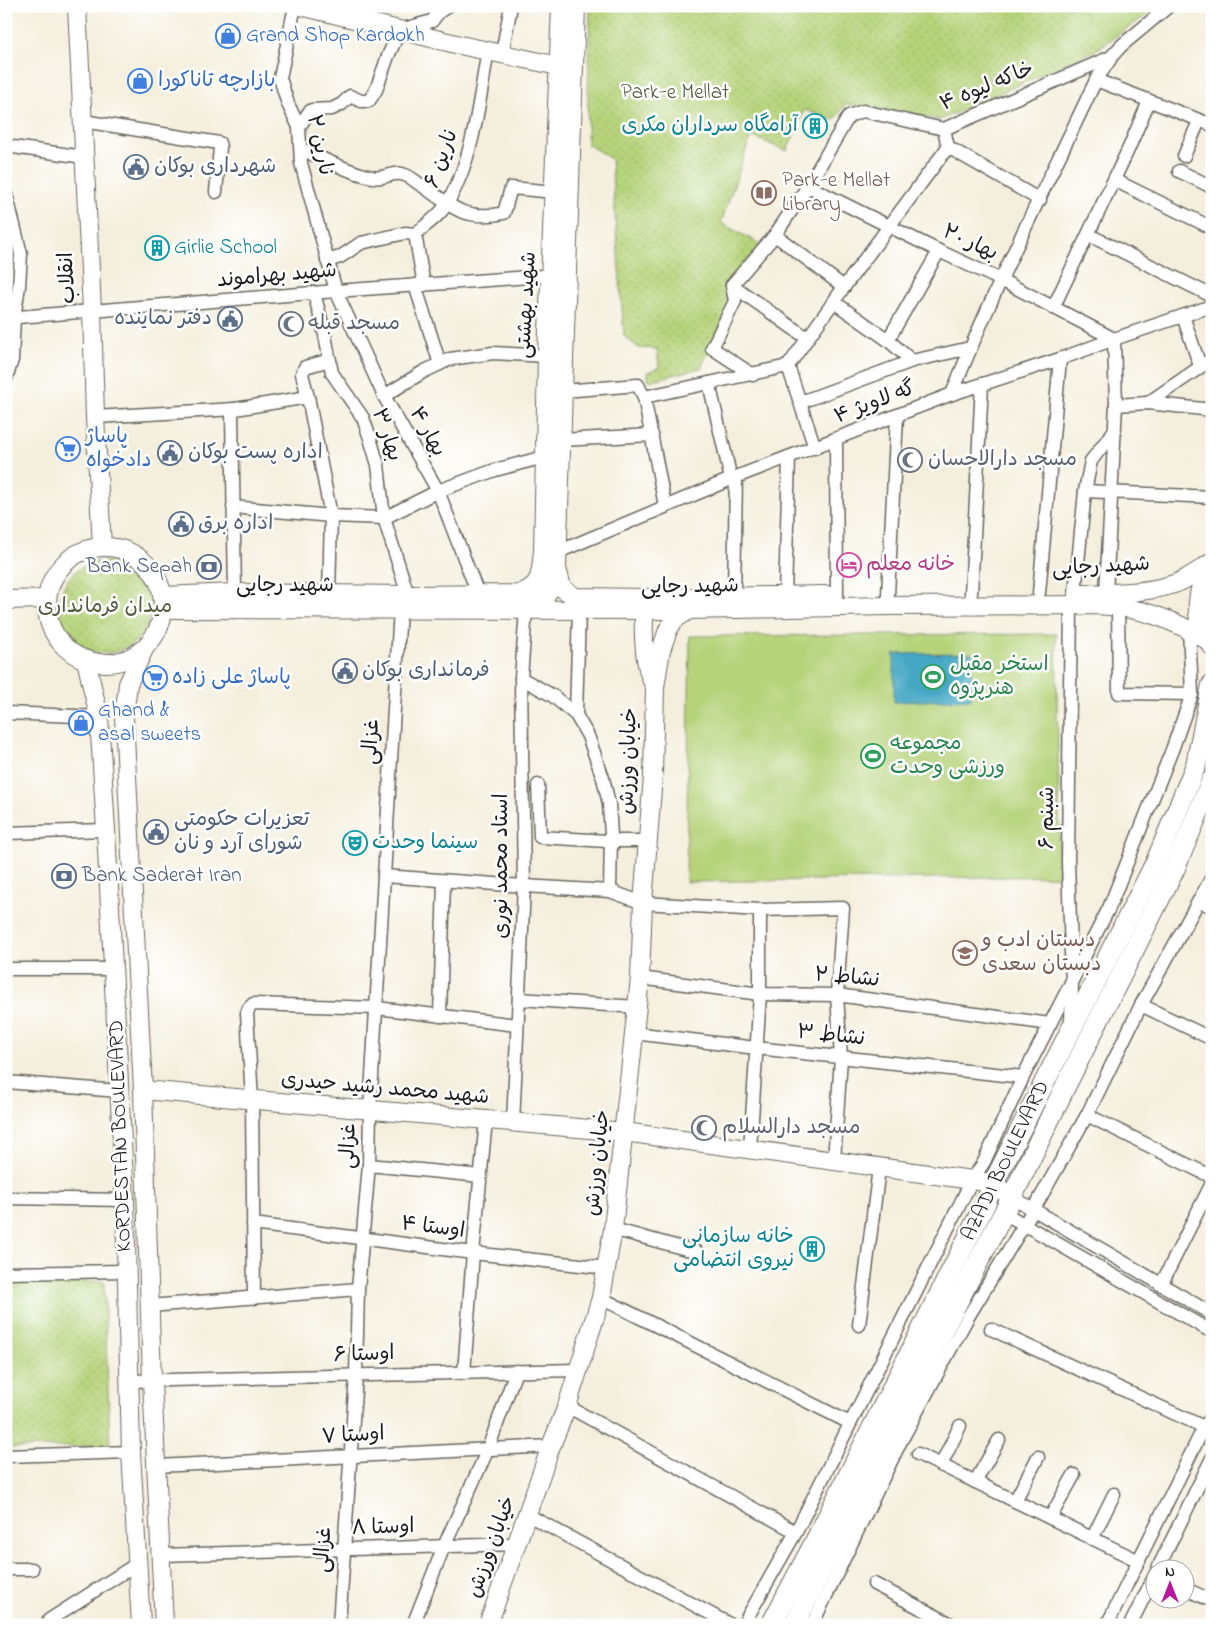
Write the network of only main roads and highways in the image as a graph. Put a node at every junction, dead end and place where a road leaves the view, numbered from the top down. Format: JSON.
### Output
{"nodes":[{"id":1,"x":77,"y":6,"type":"edge"},
{"id":2,"x":301,"y":6,"type":"edge"},
{"id":3,"x":561,"y":6,"type":"edge"},
{"id":4,"x":576,"y":6,"type":"edge"},
{"id":5,"x":362,"y":14,"type":"edge"},
{"id":6,"x":566,"y":68,"type":"junction"},
{"id":7,"x":559,"y":275,"type":"junction"},
{"id":8,"x":102,"y":547,"type":"junction"},
{"id":9,"x":557,"y":560,"type":"junction"},
{"id":10,"x":1212,"y":563,"type":"edge"},
{"id":11,"x":47,"y":599,"type":"junction"},
{"id":12,"x":1073,"y":599,"type":"junction"},
{"id":13,"x":6,"y":600,"type":"edge"},
{"id":14,"x":163,"y":602,"type":"junction"},
{"id":15,"x":404,"y":602,"type":"junction"},
{"id":16,"x":644,"y":604,"type":"junction"},
{"id":17,"x":521,"y":605,"type":"junction"},
{"id":18,"x":690,"y":610,"type":"junction"},
{"id":19,"x":1210,"y":643,"type":"edge"},
{"id":20,"x":144,"y":648,"type":"junction"},
{"id":21,"x":86,"y":660,"type":"junction"},
{"id":22,"x":1212,"y":685,"type":"edge"},
{"id":23,"x":655,"y":687,"type":"junction"},
{"id":24,"x":99,"y":717,"type":"junction"},
{"id":25,"x":124,"y":717,"type":"junction"},
{"id":26,"x":1204,"y":768,"type":"edge"},
{"id":27,"x":1212,"y":780,"type":"edge"},
{"id":28,"x":143,"y":1090,"type":"junction"},
{"id":29,"x":624,"y":1132,"type":"junction"},
{"id":30,"x":983,"y":1187,"type":"junction"},
{"id":31,"x":1008,"y":1205,"type":"junction"},
{"id":32,"x":141,"y":1625,"type":"edge"},
{"id":33,"x":164,"y":1625,"type":"edge"},
{"id":34,"x":488,"y":1625,"type":"edge"},
{"id":35,"x":771,"y":1625,"type":"edge"},
{"id":36,"x":794,"y":1625,"type":"edge"}],
"edges":[{"from":1,"to":8,"type":"main road","name":"انقلاب"},
{"from":2,"to":5,"type":"main road"},
{"from":3,"to":6,"type":"main road","name":"شهید بهشتی"},
{"from":4,"to":6,"type":"main road","name":"شهید بهشتی"},
{"from":5,"to":6,"type":"main road"},
{"from":6,"to":7,"type":"main road","name":"شهید بهشتی"},
{"from":6,"to":7,"type":"main road","name":"شهید بهشتی"},
{"from":7,"to":9,"type":"main road","name":"شهید بهشتی"},
{"from":7,"to":17,"type":"main road","name":"شهید بهشتی"},
{"from":8,"to":11,"type":"main road"},
{"from":8,"to":14,"type":"main road"},
{"from":9,"to":16,"type":"main road","name":"شهید رجایی"},
{"from":9,"to":17,"type":"main road"},
{"from":10,"to":12,"type":"main road","name":"شهید رجایی"},
{"from":10,"to":19,"type":"main road"},
{"from":11,"to":13,"type":"main road"},
{"from":11,"to":21,"type":"main road"},
{"from":12,"to":16,"type":"main road","name":"شهید رجایی"},
{"from":12,"to":18,"type":"main road","name":"شهید رجایی"},
{"from":12,"to":19,"type":"main road","name":"شهید رجایی"},
{"from":14,"to":15,"type":"main road","name":"شهید رجایی"},
{"from":14,"to":15,"type":"main road","name":"شهید رجایی"},
{"from":14,"to":20,"type":"main road"},
{"from":15,"to":17,"type":"main road","name":"شهید رجایی"},
{"from":15,"to":17,"type":"main road","name":"شهید رجایی"},
{"from":16,"to":17,"type":"main road","name":"شهید رجایی"},
{"from":16,"to":18,"type":"main road","name":"شهید رجایی"},
{"from":16,"to":23,"type":"main road","name":"خیابان ورزش"},
{"from":18,"to":23,"type":"main road","name":"خیابان ورزش"},
{"from":20,"to":21,"type":"main road"},
{"from":20,"to":25,"type":"main road","name":"KORDESTAN BOULEVARD"},
{"from":21,"to":24,"type":"main road","name":"KORDESTAN BOULEVARD"},
{"from":22,"to":26,"type":"main road","name":"AZADI BOULEVARD"},
{"from":23,"to":29,"type":"main road","name":"خیابان ورزش"},
{"from":24,"to":25,"type":"main road"},
{"from":24,"to":32,"type":"main road","name":"KORDESTAN BOULEVARD"},
{"from":25,"to":28,"type":"main road","name":"KORDESTAN BOULEVARD"},
{"from":26,"to":30,"type":"main road","name":"AZADI BOULEVARD"},
{"from":27,"to":31,"type":"main road","name":"AZADI BOULEVARD"},
{"from":28,"to":29,"type":"main road","name":"شهید محمد رشید حیدری"},
{"from":28,"to":33,"type":"main road","name":"KORDESTAN BOULEVARD"},
{"from":29,"to":30,"type":"main road","name":"شهید محمد رشید حیدری"},
{"from":29,"to":34,"type":"main road","name":"خیابان ورزش"},
{"from":30,"to":31,"type":"main road"},
{"from":30,"to":35,"type":"main road","name":"AZADI BOULEVARD"},
{"from":31,"to":36,"type":"main road","name":"AZADI BOULEVARD"}]}
